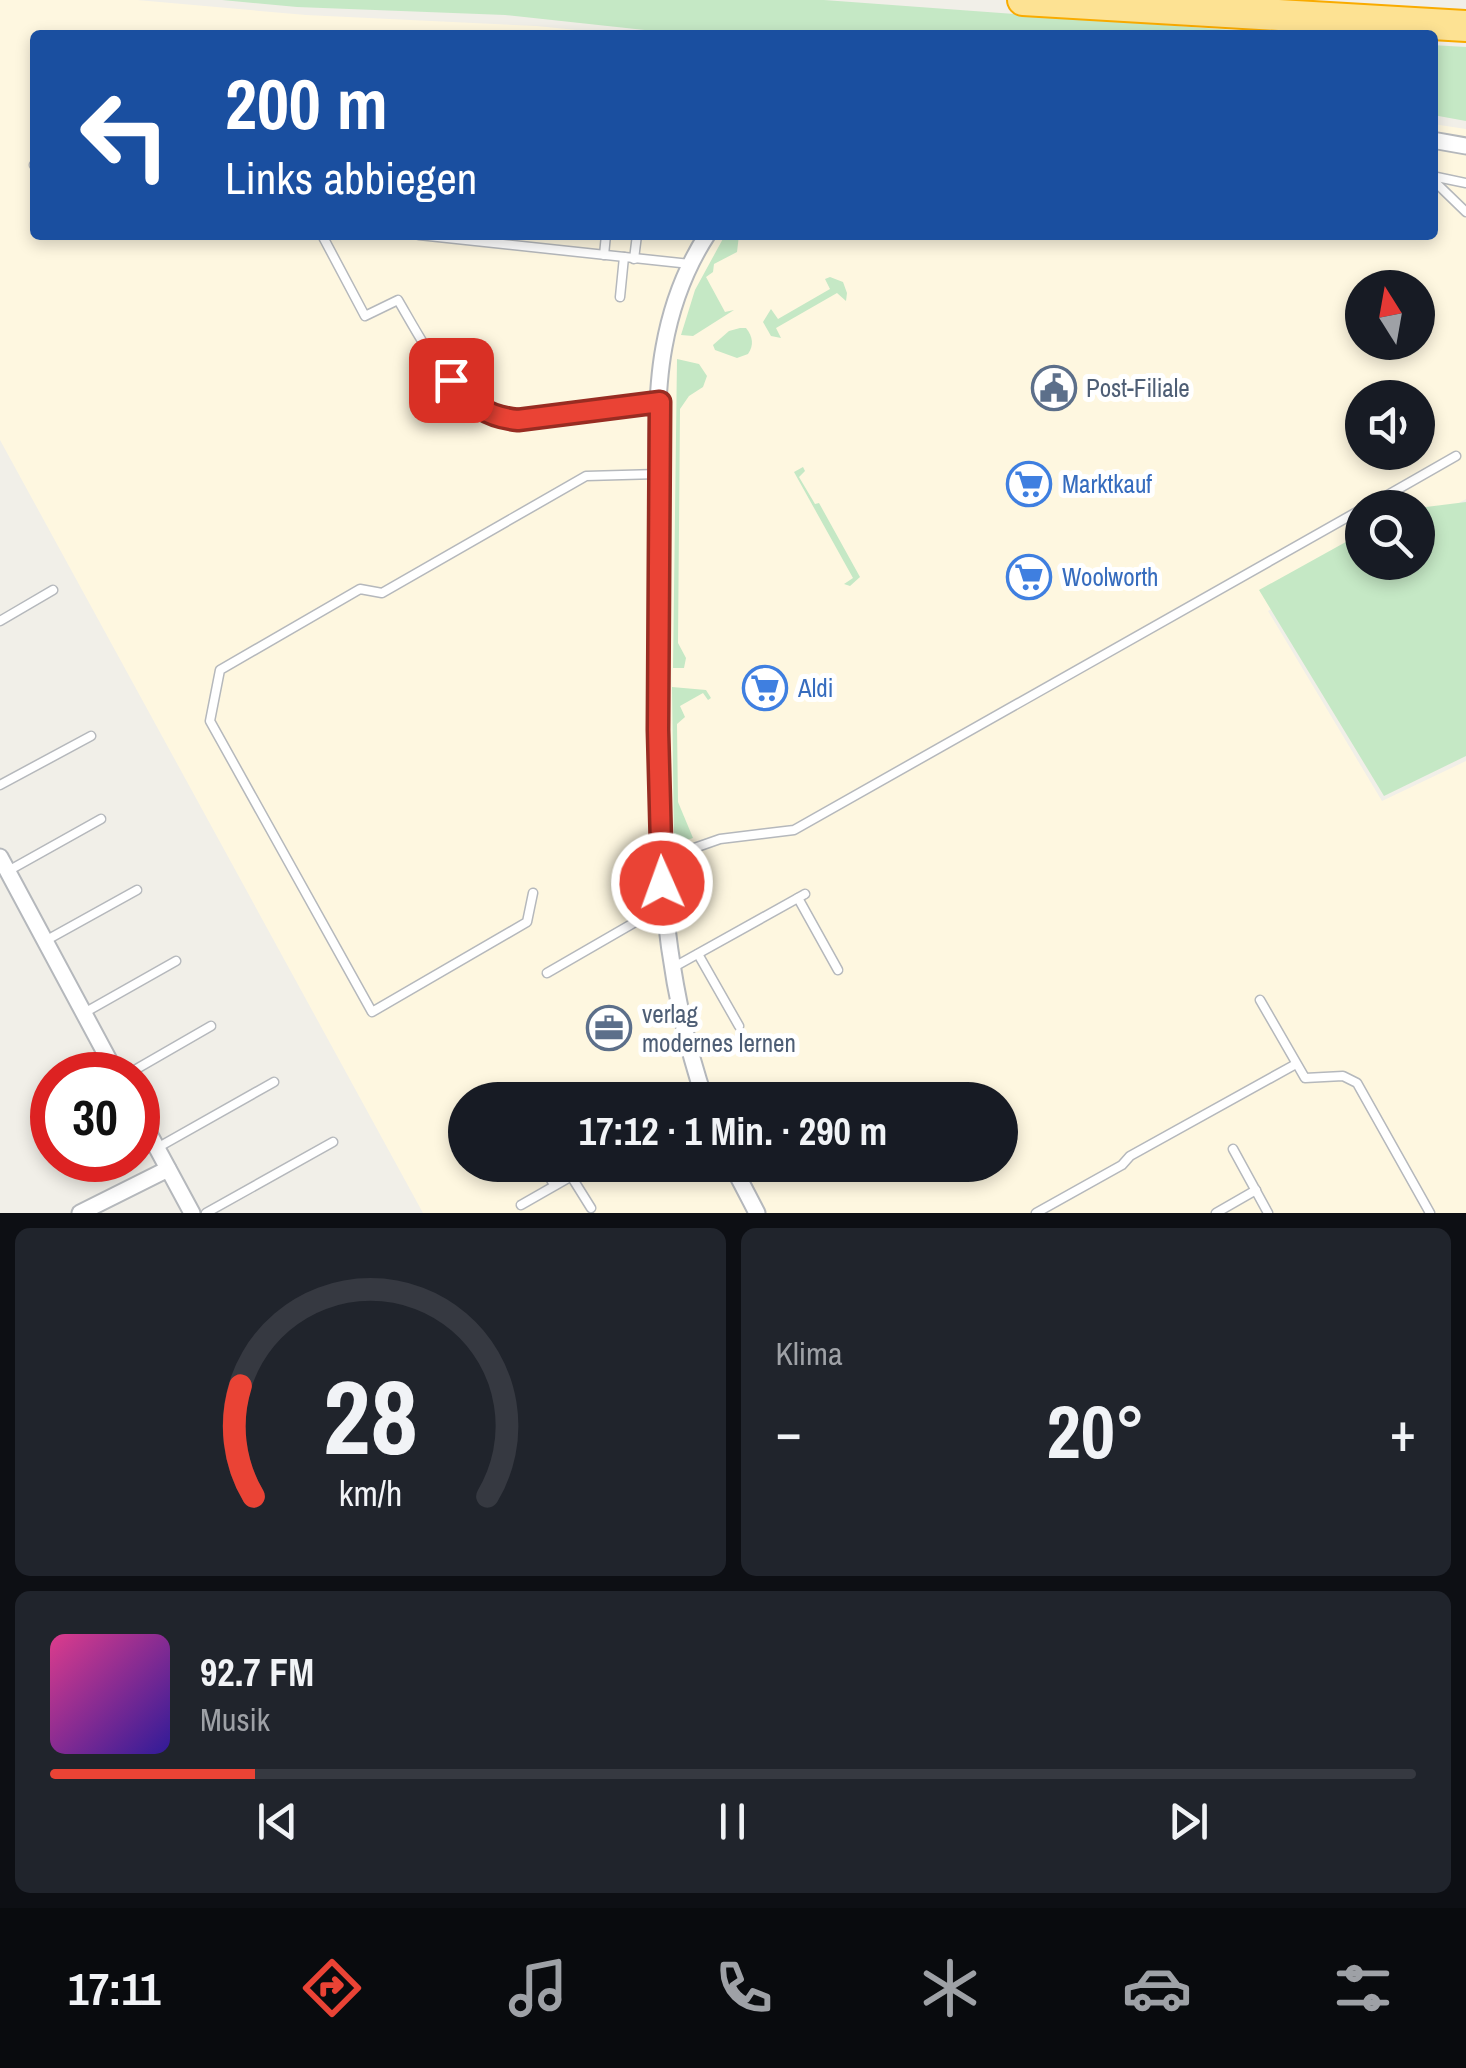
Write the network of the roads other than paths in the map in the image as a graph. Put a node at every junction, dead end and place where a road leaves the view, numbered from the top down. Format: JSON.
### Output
{"nodes":[{"id":1,"x":1022,"y":0,"type":"edge"},
{"id":2,"x":1466,"y":26,"type":"edge"},
{"id":3,"x":1438,"y":141,"type":"edge"},
{"id":4,"x":1466,"y":146,"type":"edge"},
{"id":5,"x":1438,"y":178,"type":"edge"},
{"id":6,"x":1438,"y":183,"type":"edge"},
{"id":7,"x":1466,"y":183,"type":"edge"},
{"id":8,"x":1466,"y":212,"type":"edge"},
{"id":9,"x":325,"y":240,"type":"edge"},
{"id":10,"x":475,"y":240,"type":"edge"},
{"id":11,"x":606,"y":240,"type":"edge"},
{"id":12,"x":636,"y":240,"type":"edge"},
{"id":13,"x":704,"y":240,"type":"edge"},
{"id":14,"x":604,"y":255,"type":"junction"},
{"id":15,"x":624,"y":258,"type":"junction"},
{"id":16,"x":634,"y":258,"type":"junction"},
{"id":17,"x":690,"y":264,"type":"junction"},
{"id":18,"x":620,"y":297,"type":"dead end"},
{"id":19,"x":660,"y":402,"type":"junction"},
{"id":20,"x":1456,"y":456,"type":"dead end"},
{"id":21,"x":659,"y":474,"type":"junction"},
{"id":22,"x":1396,"y":490,"type":"edge"},
{"id":23,"x":1345,"y":519,"type":"edge"},
{"id":24,"x":53,"y":590,"type":"dead end"},
{"id":25,"x":0,"y":621,"type":"edge"},
{"id":26,"x":91,"y":736,"type":"dead end"},
{"id":27,"x":0,"y":784,"type":"edge"},
{"id":28,"x":100,"y":819,"type":"dead end"},
{"id":29,"x":660,"y":860,"type":"junction"},
{"id":30,"x":4,"y":864,"type":"edge"},
{"id":31,"x":137,"y":890,"type":"dead end"},
{"id":32,"x":533,"y":892,"type":"dead end"},
{"id":33,"x":663,"y":906,"type":"junction"},
{"id":34,"x":45,"y":941,"type":"junction"},
{"id":35,"x":698,"y":954,"type":"junction"},
{"id":36,"x":176,"y":961,"type":"dead end"},
{"id":37,"x":672,"y":969,"type":"junction"},
{"id":38,"x":838,"y":970,"type":"dead end"},
{"id":39,"x":547,"y":973,"type":"dead end"},
{"id":40,"x":1260,"y":1000,"type":"dead end"},
{"id":41,"x":84,"y":1013,"type":"junction"},
{"id":42,"x":211,"y":1026,"type":"dead end"},
{"id":43,"x":739,"y":1026,"type":"dead end"},
{"id":44,"x":105,"y":1052,"type":"edge"},
{"id":45,"x":160,"y":1055,"type":"edge"},
{"id":46,"x":1296,"y":1064,"type":"junction"},
{"id":47,"x":274,"y":1082,"type":"dead end"},
{"id":48,"x":699,"y":1082,"type":"edge"},
{"id":49,"x":333,"y":1142,"type":"dead end"},
{"id":50,"x":160,"y":1146,"type":"edge"},
{"id":51,"x":1233,"y":1150,"type":"dead end"},
{"id":52,"x":160,"y":1154,"type":"edge"},
{"id":53,"x":168,"y":1169,"type":"junction"},
{"id":54,"x":552,"y":1182,"type":"edge"},
{"id":55,"x":560,"y":1182,"type":"edge"},
{"id":56,"x":575,"y":1182,"type":"edge"},
{"id":57,"x":741,"y":1182,"type":"edge"},
{"id":58,"x":554,"y":1185,"type":"junction"},
{"id":59,"x":1256,"y":1190,"type":"junction"},
{"id":60,"x":521,"y":1204,"type":"dead end"},
{"id":61,"x":591,"y":1208,"type":"dead end"},
{"id":62,"x":80,"y":1213,"type":"edge"},
{"id":63,"x":192,"y":1213,"type":"edge"},
{"id":64,"x":206,"y":1213,"type":"edge"},
{"id":65,"x":757,"y":1213,"type":"edge"},
{"id":66,"x":1036,"y":1213,"type":"edge"},
{"id":67,"x":1216,"y":1213,"type":"edge"},
{"id":68,"x":1268,"y":1213,"type":"edge"},
{"id":69,"x":1430,"y":1213,"type":"edge"}],
"edges":[{"from":1,"to":2,"type":"highway"},
{"from":3,"to":4,"type":"street"},
{"from":5,"to":7,"type":"lane"},
{"from":6,"to":8,"type":"lane"},
{"from":9,"to":19,"type":"lane"},
{"from":10,"to":14,"type":"lane"},
{"from":11,"to":14,"type":"lane"},
{"from":12,"to":16,"type":"lane"},
{"from":13,"to":17,"type":"street"},
{"from":14,"to":15,"type":"lane"},
{"from":15,"to":16,"type":"lane"},
{"from":15,"to":18,"type":"lane"},
{"from":16,"to":17,"type":"lane"},
{"from":17,"to":19,"type":"street"},
{"from":19,"to":21,"type":"street"},
{"from":20,"to":22,"type":"lane"},
{"from":21,"to":29,"type":"street"},
{"from":21,"to":32,"type":"lane"},
{"from":23,"to":29,"type":"lane"},
{"from":24,"to":25,"type":"lane"},
{"from":26,"to":27,"type":"lane"},
{"from":28,"to":30,"type":"lane"},
{"from":29,"to":33,"type":"street"},
{"from":30,"to":34,"type":"street"},
{"from":31,"to":34,"type":"lane"},
{"from":33,"to":37,"type":"street"},
{"from":33,"to":39,"type":"lane"},
{"from":34,"to":41,"type":"street"},
{"from":35,"to":37,"type":"lane"},
{"from":35,"to":38,"type":"lane"},
{"from":35,"to":43,"type":"lane"},
{"from":36,"to":41,"type":"lane"},
{"from":37,"to":48,"type":"street"},
{"from":40,"to":46,"type":"lane"},
{"from":41,"to":44,"type":"street"},
{"from":42,"to":45,"type":"lane"},
{"from":46,"to":66,"type":"lane"},
{"from":46,"to":69,"type":"lane"},
{"from":47,"to":50,"type":"lane"},
{"from":49,"to":64,"type":"lane"},
{"from":51,"to":59,"type":"lane"},
{"from":52,"to":53,"type":"street"},
{"from":53,"to":62,"type":"street"},
{"from":53,"to":63,"type":"street"},
{"from":54,"to":58,"type":"lane"},
{"from":55,"to":58,"type":"lane"},
{"from":56,"to":61,"type":"lane"},
{"from":57,"to":65,"type":"street"},
{"from":58,"to":60,"type":"lane"},
{"from":59,"to":67,"type":"lane"},
{"from":59,"to":68,"type":"lane"}]}
